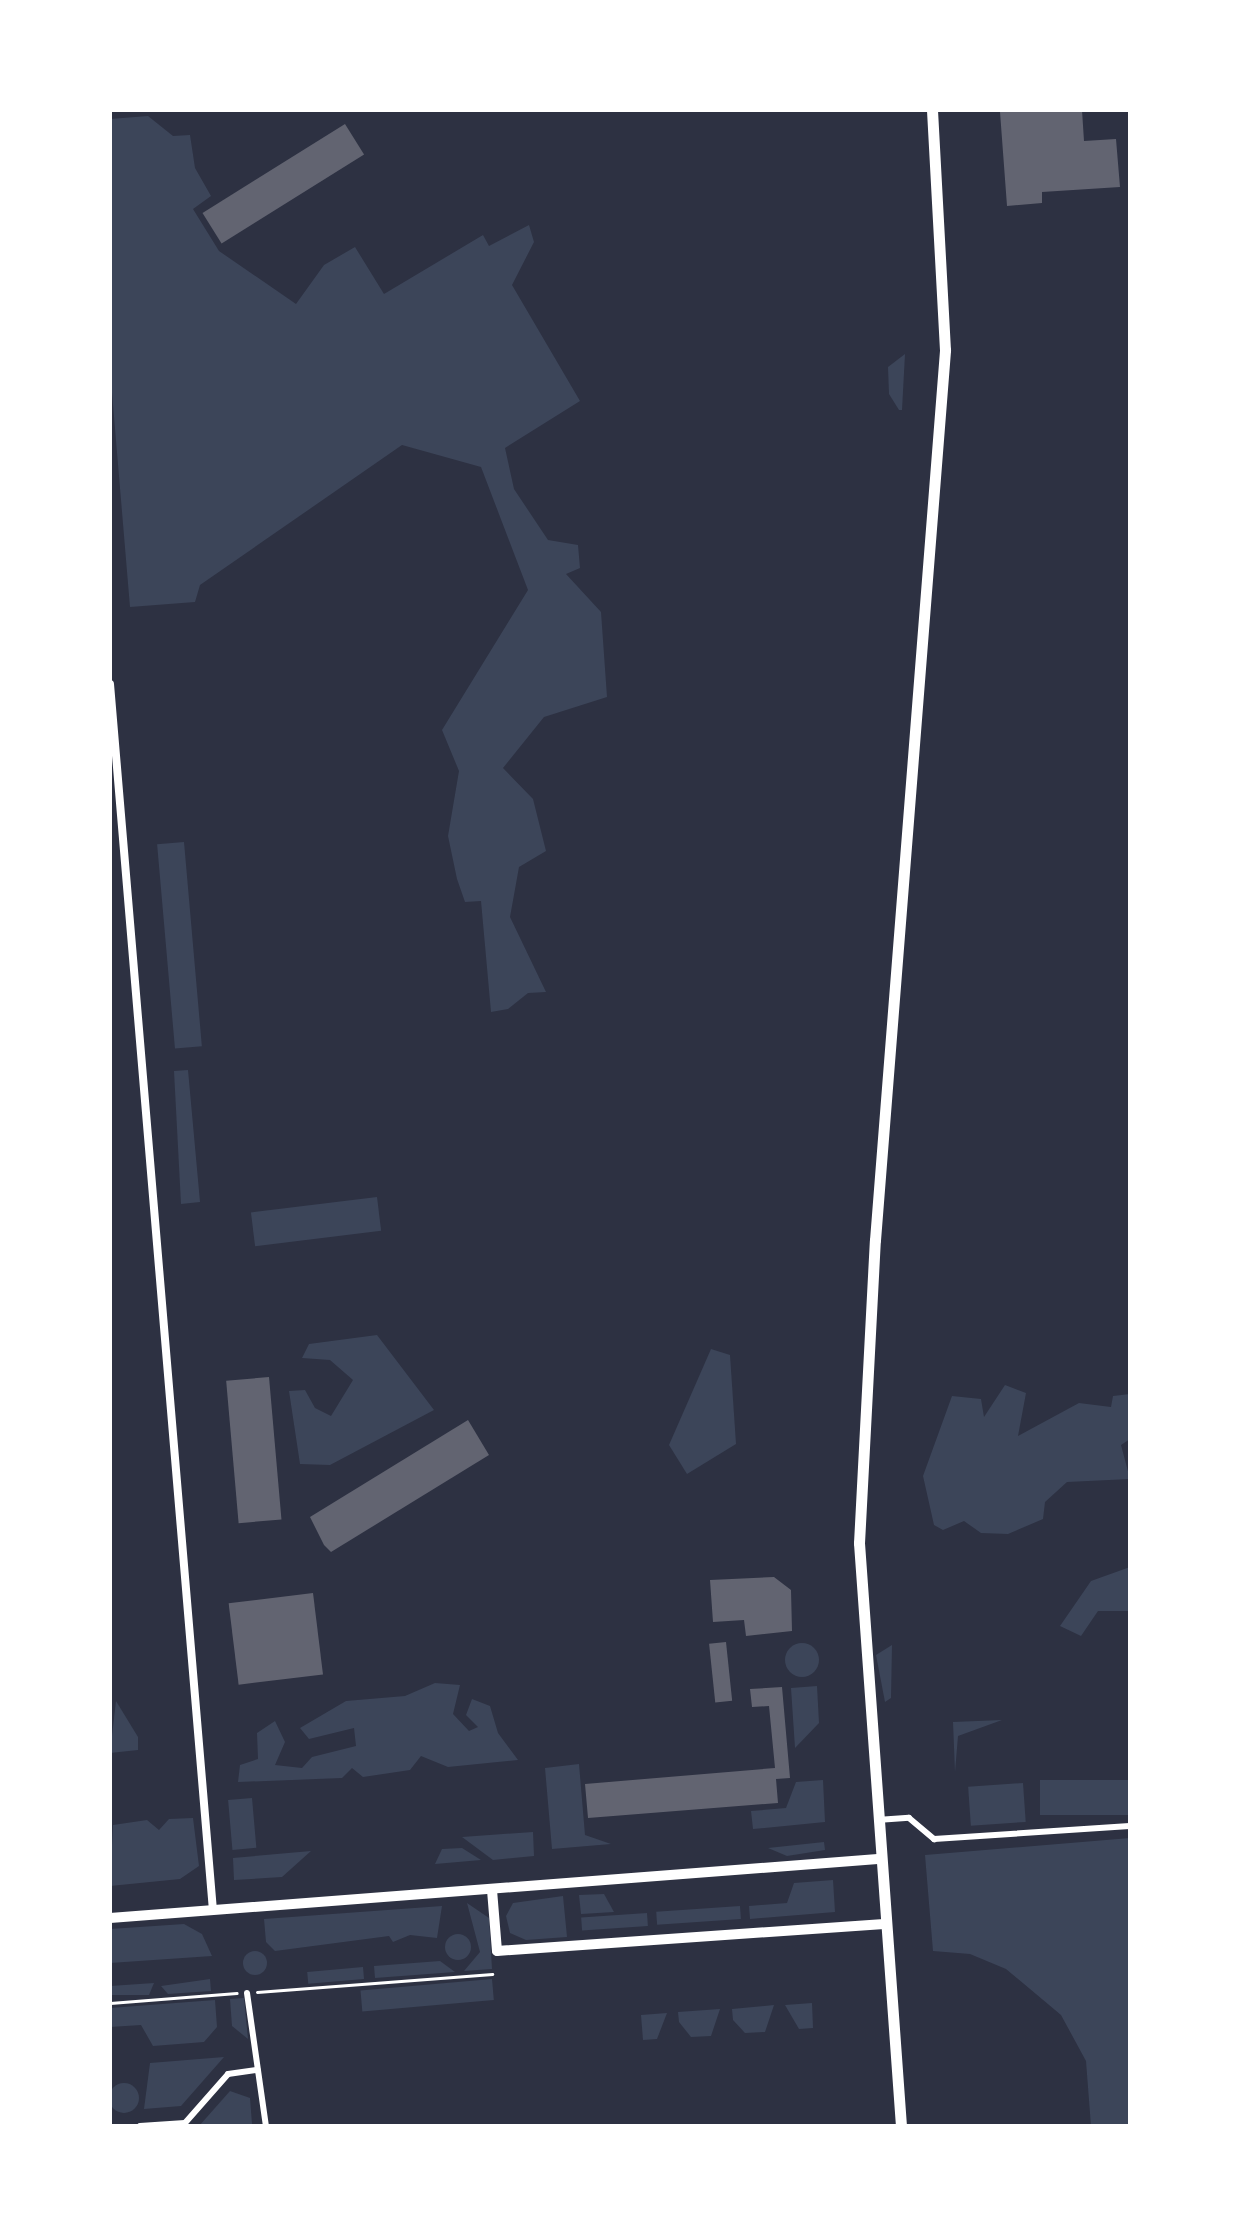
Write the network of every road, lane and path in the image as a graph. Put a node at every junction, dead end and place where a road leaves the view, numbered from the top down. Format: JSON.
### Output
{"nodes":[{"id":1,"x":932,"y":110,"type":"edge"},
{"id":2,"x":110,"y":684,"type":"edge"},
{"id":3,"x":875,"y":1820,"type":"junction"},
{"id":4,"x":1130,"y":1826,"type":"edge"},
{"id":5,"x":878,"y":1859,"type":"junction"},
{"id":6,"x":492,"y":1890,"type":"junction"},
{"id":7,"x":213,"y":1910,"type":"junction"},
{"id":8,"x":110,"y":1918,"type":"edge"},
{"id":9,"x":884,"y":1924,"type":"junction"},
{"id":10,"x":492,"y":1974,"type":"dead end"},
{"id":11,"x":247,"y":1993,"type":"junction"},
{"id":12,"x":110,"y":2003,"type":"edge"},
{"id":13,"x":258,"y":2070,"type":"junction"},
{"id":14,"x":140,"y":2126,"type":"edge"},
{"id":15,"x":266,"y":2126,"type":"edge"},
{"id":16,"x":901,"y":2126,"type":"edge"}],
"edges":[{"from":1,"to":3,"type":"main road"},
{"from":2,"to":7,"type":"street"},
{"from":3,"to":4,"type":"street"},
{"from":3,"to":5,"type":"main road"},
{"from":5,"to":6,"type":"street"},
{"from":5,"to":9,"type":"main road"},
{"from":6,"to":7,"type":"street"},
{"from":6,"to":9,"type":"street"},
{"from":7,"to":8,"type":"street"},
{"from":9,"to":16,"type":"main road"},
{"from":10,"to":11,"type":"path"},
{"from":11,"to":12,"type":"path"},
{"from":11,"to":13,"type":"street"},
{"from":13,"to":14,"type":"street"},
{"from":13,"to":15,"type":"street"}]}
